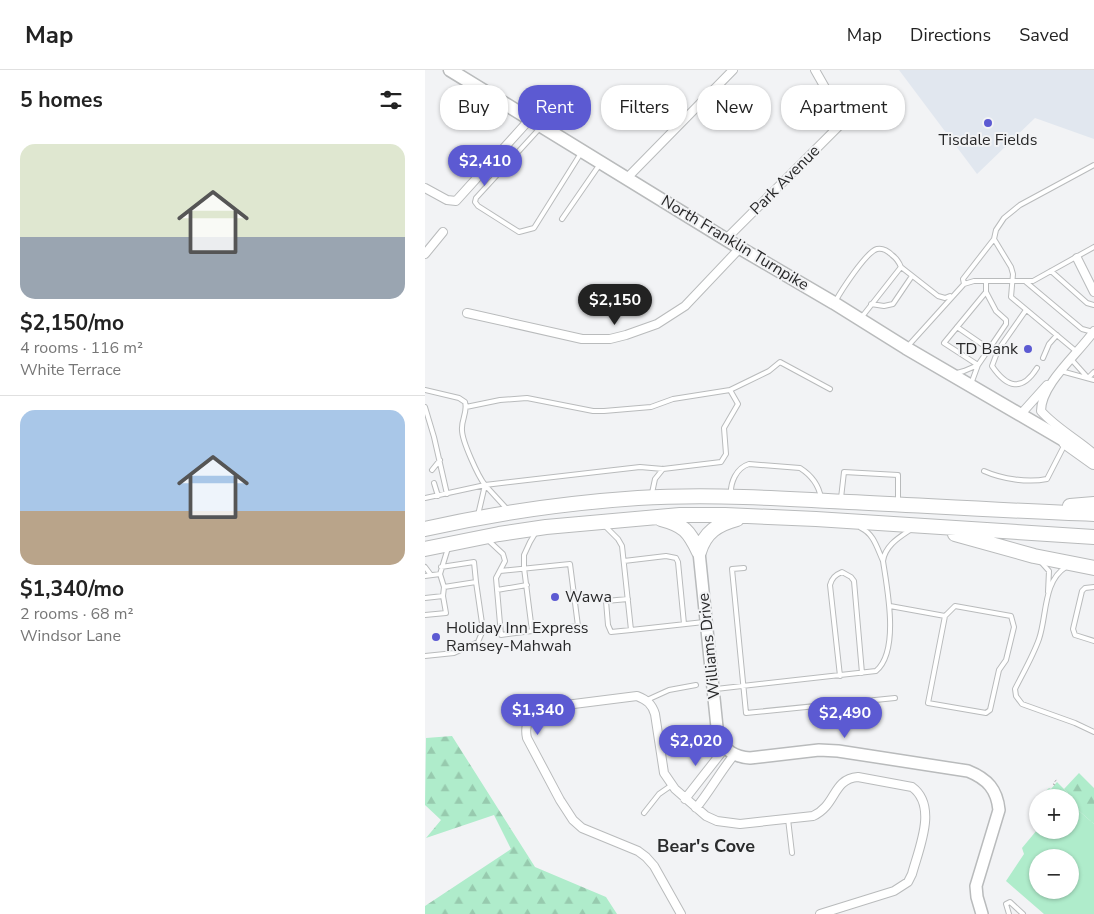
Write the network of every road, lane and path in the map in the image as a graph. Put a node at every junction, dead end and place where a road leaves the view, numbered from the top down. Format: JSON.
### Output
{"nodes":[{"id":1,"x":733,"y":70,"type":"edge"},
{"id":2,"x":815,"y":70,"type":"edge"},
{"id":3,"x":457,"y":72,"type":"edge"},
{"id":4,"x":518,"y":111,"type":"edge"},
{"id":5,"x":529,"y":130,"type":"edge"},
{"id":6,"x":534,"y":130,"type":"edge"},
{"id":7,"x":548,"y":130,"type":"edge"},
{"id":8,"x":583,"y":151,"type":"junction"},
{"id":9,"x":602,"y":162,"type":"junction"},
{"id":10,"x":1094,"y":165,"type":"edge"},
{"id":11,"x":627,"y":178,"type":"junction"},
{"id":12,"x":425,"y":188,"type":"edge"},
{"id":13,"x":562,"y":219,"type":"dead end"},
{"id":14,"x":443,"y":232,"type":"dead end"},
{"id":15,"x":726,"y":239,"type":"junction"},
{"id":16,"x":994,"y":239,"type":"junction"},
{"id":17,"x":1094,"y":247,"type":"edge"},
{"id":18,"x":740,"y":248,"type":"junction"},
{"id":19,"x":425,"y":254,"type":"edge"},
{"id":20,"x":1077,"y":258,"type":"junction"},
{"id":21,"x":901,"y":267,"type":"junction"},
{"id":22,"x":1051,"y":271,"type":"junction"},
{"id":23,"x":912,"y":276,"type":"junction"},
{"id":24,"x":963,"y":281,"type":"junction"},
{"id":25,"x":986,"y":281,"type":"junction"},
{"id":26,"x":1012,"y":281,"type":"junction"},
{"id":27,"x":1026,"y":282,"type":"junction"},
{"id":28,"x":986,"y":292,"type":"junction"},
{"id":29,"x":1094,"y":292,"type":"edge"},
{"id":30,"x":951,"y":296,"type":"junction"},
{"id":31,"x":834,"y":302,"type":"junction"},
{"id":32,"x":871,"y":304,"type":"junction"},
{"id":33,"x":1094,"y":305,"type":"edge"},
{"id":34,"x":1026,"y":310,"type":"junction"},
{"id":35,"x":467,"y":313,"type":"dead end"},
{"id":36,"x":860,"y":320,"type":"junction"},
{"id":37,"x":957,"y":327,"type":"junction"},
{"id":38,"x":1094,"y":332,"type":"edge"},
{"id":39,"x":1057,"y":336,"type":"junction"},
{"id":40,"x":906,"y":348,"type":"junction"},
{"id":41,"x":989,"y":349,"type":"junction"},
{"id":42,"x":1077,"y":352,"type":"junction"},
{"id":43,"x":1043,"y":358,"type":"dead end"},
{"id":44,"x":1071,"y":358,"type":"junction"},
{"id":45,"x":978,"y":365,"type":"junction"},
{"id":46,"x":1037,"y":368,"type":"dead end"},
{"id":47,"x":1061,"y":371,"type":"junction"},
{"id":48,"x":1094,"y":372,"type":"edge"},
{"id":49,"x":951,"y":373,"type":"junction"},
{"id":50,"x":1088,"y":378,"type":"junction"},
{"id":51,"x":1094,"y":380,"type":"edge"},
{"id":52,"x":970,"y":385,"type":"junction"},
{"id":53,"x":830,"y":389,"type":"dead end"},
{"id":54,"x":425,"y":390,"type":"edge"},
{"id":55,"x":730,"y":390,"type":"junction"},
{"id":56,"x":425,"y":407,"type":"edge"},
{"id":57,"x":466,"y":407,"type":"junction"},
{"id":58,"x":1020,"y":415,"type":"junction"},
{"id":59,"x":432,"y":429,"type":"junction"},
{"id":60,"x":425,"y":430,"type":"edge"},
{"id":61,"x":1066,"y":442,"type":"junction"},
{"id":62,"x":1094,"y":455,"type":"edge"},
{"id":63,"x":439,"y":460,"type":"junction"},
{"id":64,"x":1094,"y":462,"type":"edge"},
{"id":65,"x":663,"y":469,"type":"junction"},
{"id":66,"x":432,"y":470,"type":"dead end"},
{"id":67,"x":984,"y":471,"type":"dead end"},
{"id":68,"x":434,"y":482,"type":"dead end"},
{"id":69,"x":485,"y":485,"type":"junction"},
{"id":70,"x":447,"y":494,"type":"junction"},
{"id":71,"x":438,"y":496,"type":"junction"},
{"id":72,"x":731,"y":497,"type":"junction"},
{"id":73,"x":425,"y":498,"type":"edge"},
{"id":74,"x":650,"y":498,"type":"junction"},
{"id":75,"x":821,"y":500,"type":"junction"},
{"id":76,"x":841,"y":501,"type":"junction"},
{"id":77,"x":898,"y":504,"type":"junction"},
{"id":78,"x":1094,"y":504,"type":"edge"},
{"id":79,"x":1000,"y":510,"type":"junction"},
{"id":80,"x":510,"y":512,"type":"junction"},
{"id":81,"x":1094,"y":514,"type":"edge"},
{"id":82,"x":748,"y":516,"type":"junction"},
{"id":83,"x":653,"y":517,"type":"junction"},
{"id":84,"x":477,"y":518,"type":"junction"},
{"id":85,"x":843,"y":520,"type":"junction"},
{"id":86,"x":601,"y":522,"type":"junction"},
{"id":87,"x":921,"y":526,"type":"junction"},
{"id":88,"x":539,"y":528,"type":"junction"},
{"id":89,"x":425,"y":529,"type":"edge"},
{"id":90,"x":484,"y":536,"type":"junction"},
{"id":91,"x":1094,"y":537,"type":"edge"},
{"id":92,"x":450,"y":543,"type":"junction"},
{"id":93,"x":425,"y":549,"type":"edge"},
{"id":94,"x":699,"y":552,"type":"junction"},
{"id":95,"x":1034,"y":556,"type":"junction"},
{"id":96,"x":624,"y":560,"type":"junction"},
{"id":97,"x":883,"y":560,"type":"junction"},
{"id":98,"x":1073,"y":564,"type":"junction"},
{"id":99,"x":425,"y":567,"type":"edge"},
{"id":100,"x":441,"y":567,"type":"junction"},
{"id":101,"x":524,"y":568,"type":"junction"},
{"id":102,"x":744,"y":568,"type":"dead end"},
{"id":103,"x":1094,"y":568,"type":"edge"},
{"id":104,"x":500,"y":571,"type":"junction"},
{"id":105,"x":440,"y":574,"type":"junction"},
{"id":106,"x":431,"y":575,"type":"junction"},
{"id":107,"x":425,"y":576,"type":"edge"},
{"id":108,"x":476,"y":582,"type":"junction"},
{"id":109,"x":527,"y":585,"type":"junction"},
{"id":110,"x":444,"y":587,"type":"junction"},
{"id":111,"x":1094,"y":588,"type":"edge"},
{"id":112,"x":497,"y":590,"type":"junction"},
{"id":113,"x":443,"y":596,"type":"junction"},
{"id":114,"x":1048,"y":597,"type":"junction"},
{"id":115,"x":425,"y":598,"type":"edge"},
{"id":116,"x":628,"y":599,"type":"junction"},
{"id":117,"x":890,"y":606,"type":"junction"},
{"id":118,"x":425,"y":615,"type":"edge"},
{"id":119,"x":945,"y":616,"type":"junction"},
{"id":120,"x":706,"y":622,"type":"junction"},
{"id":121,"x":684,"y":624,"type":"junction"},
{"id":122,"x":631,"y":630,"type":"junction"},
{"id":123,"x":532,"y":631,"type":"junction"},
{"id":124,"x":1094,"y":640,"type":"edge"},
{"id":125,"x":425,"y":656,"type":"edge"},
{"id":126,"x":863,"y":673,"type":"junction"},
{"id":127,"x":840,"y":676,"type":"junction"},
{"id":128,"x":696,"y":685,"type":"dead end"},
{"id":129,"x":743,"y":687,"type":"junction"},
{"id":130,"x":713,"y":689,"type":"junction"},
{"id":131,"x":895,"y":698,"type":"dead end"},
{"id":132,"x":647,"y":700,"type":"junction"},
{"id":133,"x":1094,"y":732,"type":"edge"},
{"id":134,"x":729,"y":752,"type":"junction"},
{"id":135,"x":1057,"y":779,"type":"dead end"},
{"id":136,"x":699,"y":780,"type":"junction"},
{"id":137,"x":672,"y":785,"type":"junction"},
{"id":138,"x":1055,"y":785,"type":"dead end"},
{"id":139,"x":711,"y":789,"type":"junction"},
{"id":140,"x":685,"y":799,"type":"junction"},
{"id":141,"x":696,"y":808,"type":"junction"},
{"id":142,"x":644,"y":813,"type":"dead end"},
{"id":143,"x":787,"y":819,"type":"junction"},
{"id":144,"x":792,"y":853,"type":"dead end"},
{"id":145,"x":681,"y":914,"type":"edge"},
{"id":146,"x":820,"y":914,"type":"edge"},
{"id":147,"x":983,"y":914,"type":"edge"},
{"id":148,"x":1009,"y":914,"type":"edge"},
{"id":149,"x":1023,"y":914,"type":"edge"}],
"edges":[{"from":1,"to":11,"type":"street"},
{"from":2,"to":15,"type":"street","name":"Park Avenue"},
{"from":3,"to":4,"type":"main road","name":"North Franklin Turnpike"},
{"from":5,"to":12,"type":"street"},
{"from":6,"to":8,"type":"lane"},
{"from":7,"to":8,"type":"main road","name":"North Franklin Turnpike"},
{"from":8,"to":9,"type":"main road","name":"North Franklin Turnpike"},
{"from":9,"to":11,"type":"main road","name":"North Franklin Turnpike"},
{"from":9,"to":13,"type":"lane"},
{"from":10,"to":16,"type":"lane"},
{"from":11,"to":15,"type":"main road","name":"North Franklin Turnpike"},
{"from":14,"to":19,"type":"street"},
{"from":15,"to":18,"type":"main road","name":"North Franklin Turnpike"},
{"from":16,"to":24,"type":"lane"},
{"from":16,"to":26,"type":"lane"},
{"from":17,"to":20,"type":"lane"},
{"from":18,"to":31,"type":"main road","name":"North Franklin Turnpike"},
{"from":18,"to":35,"type":"street"},
{"from":20,"to":22,"type":"lane"},
{"from":20,"to":29,"type":"street"},
{"from":21,"to":23,"type":"lane"},
{"from":21,"to":31,"type":"lane"},
{"from":21,"to":32,"type":"lane"},
{"from":22,"to":27,"type":"lane"},
{"from":22,"to":33,"type":"lane"},
{"from":23,"to":30,"type":"lane"},
{"from":23,"to":32,"type":"lane"},
{"from":24,"to":25,"type":"lane"},
{"from":24,"to":30,"type":"lane"},
{"from":25,"to":26,"type":"lane"},
{"from":25,"to":28,"type":"lane"},
{"from":26,"to":27,"type":"lane"},
{"from":26,"to":34,"type":"lane"},
{"from":27,"to":38,"type":"lane"},
{"from":28,"to":37,"type":"lane"},
{"from":28,"to":41,"type":"lane"},
{"from":30,"to":40,"type":"lane"},
{"from":31,"to":36,"type":"main road","name":"North Franklin Turnpike"},
{"from":32,"to":36,"type":"lane"},
{"from":34,"to":39,"type":"lane"},
{"from":34,"to":46,"type":"lane"},
{"from":36,"to":40,"type":"main road","name":"North Franklin Turnpike"},
{"from":37,"to":41,"type":"lane"},
{"from":37,"to":45,"type":"lane"},
{"from":38,"to":42,"type":"street"},
{"from":39,"to":42,"type":"lane"},
{"from":39,"to":43,"type":"lane"},
{"from":40,"to":49,"type":"main road","name":"North Franklin Turnpike"},
{"from":41,"to":45,"type":"lane"},
{"from":42,"to":44,"type":"street"},
{"from":44,"to":47,"type":"street"},
{"from":44,"to":50,"type":"lane"},
{"from":45,"to":49,"type":"lane"},
{"from":45,"to":52,"type":"lane"},
{"from":47,"to":50,"type":"lane"},
{"from":47,"to":58,"type":"street"},
{"from":47,"to":62,"type":"street"},
{"from":48,"to":50,"type":"lane"},
{"from":49,"to":52,"type":"main road","name":"North Franklin Turnpike"},
{"from":50,"to":51,"type":"lane"},
{"from":52,"to":58,"type":"main road","name":"North Franklin Turnpike"},
{"from":53,"to":55,"type":"lane"},
{"from":54,"to":57,"type":"lane"},
{"from":55,"to":57,"type":"lane"},
{"from":55,"to":65,"type":"lane"},
{"from":56,"to":59,"type":"lane"},
{"from":57,"to":69,"type":"lane"},
{"from":58,"to":61,"type":"main road","name":"North Franklin Turnpike"},
{"from":59,"to":60,"type":"lane"},
{"from":59,"to":63,"type":"lane"},
{"from":61,"to":62,"type":"main road","name":"North Franklin Turnpike"},
{"from":61,"to":64,"type":"highway"},
{"from":61,"to":67,"type":"lane"},
{"from":63,"to":66,"type":"lane"},
{"from":63,"to":70,"type":"lane"},
{"from":65,"to":69,"type":"lane"},
{"from":65,"to":74,"type":"lane"},
{"from":68,"to":71,"type":"lane"},
{"from":69,"to":70,"type":"lane"},
{"from":69,"to":80,"type":"lane"},
{"from":69,"to":84,"type":"lane"},
{"from":70,"to":71,"type":"lane"},
{"from":71,"to":73,"type":"lane"},
{"from":72,"to":74,"type":"highway"},
{"from":72,"to":75,"type":"highway"},
{"from":72,"to":75,"type":"lane"},
{"from":74,"to":80,"type":"highway"},
{"from":75,"to":76,"type":"highway"},
{"from":76,"to":77,"type":"highway"},
{"from":76,"to":77,"type":"lane"},
{"from":77,"to":79,"type":"highway"},
{"from":78,"to":79,"type":"highway"},
{"from":79,"to":81,"type":"highway"},
{"from":80,"to":84,"type":"highway"},
{"from":82,"to":83,"type":"highway"},
{"from":82,"to":85,"type":"highway"},
{"from":82,"to":94,"type":"highway"},
{"from":83,"to":86,"type":"highway"},
{"from":83,"to":94,"type":"highway"},
{"from":84,"to":89,"type":"highway"},
{"from":85,"to":87,"type":"highway"},
{"from":85,"to":97,"type":"lane"},
{"from":86,"to":88,"type":"highway"},
{"from":86,"to":96,"type":"lane"},
{"from":87,"to":91,"type":"highway"},
{"from":87,"to":95,"type":"highway"},
{"from":87,"to":97,"type":"lane"},
{"from":88,"to":90,"type":"highway"},
{"from":88,"to":101,"type":"lane"},
{"from":90,"to":92,"type":"highway"},
{"from":90,"to":104,"type":"lane"},
{"from":92,"to":93,"type":"highway"},
{"from":92,"to":100,"type":"lane"},
{"from":94,"to":120,"type":"street","name":"Williams Drive"},
{"from":95,"to":98,"type":"highway"},
{"from":95,"to":114,"type":"lane"},
{"from":96,"to":116,"type":"lane"},
{"from":96,"to":121,"type":"lane"},
{"from":97,"to":117,"type":"lane"},
{"from":98,"to":103,"type":"highway"},
{"from":98,"to":114,"type":"lane"},
{"from":99,"to":106,"type":"lane"},
{"from":100,"to":105,"type":"lane"},
{"from":100,"to":108,"type":"lane"},
{"from":101,"to":104,"type":"lane"},
{"from":101,"to":109,"type":"lane"},
{"from":101,"to":123,"type":"lane"},
{"from":102,"to":129,"type":"lane"},
{"from":104,"to":112,"type":"lane"},
{"from":105,"to":106,"type":"lane"},
{"from":105,"to":110,"type":"lane"},
{"from":106,"to":107,"type":"lane"},
{"from":108,"to":110,"type":"lane"},
{"from":108,"to":125,"type":"lane"},
{"from":109,"to":112,"type":"lane"},
{"from":109,"to":123,"type":"lane"},
{"from":110,"to":113,"type":"lane"},
{"from":111,"to":124,"type":"lane"},
{"from":112,"to":123,"type":"lane"},
{"from":113,"to":115,"type":"lane"},
{"from":113,"to":118,"type":"lane"},
{"from":114,"to":133,"type":"lane"},
{"from":116,"to":122,"type":"lane"},
{"from":116,"to":122,"type":"lane"},
{"from":117,"to":119,"type":"lane"},
{"from":117,"to":126,"type":"lane"},
{"from":119,"to":119,"type":"lane"},
{"from":120,"to":121,"type":"lane"},
{"from":120,"to":130,"type":"street","name":"Williams Drive"},
{"from":121,"to":122,"type":"lane"},
{"from":126,"to":127,"type":"lane"},
{"from":126,"to":127,"type":"lane"},
{"from":127,"to":129,"type":"lane"},
{"from":128,"to":132,"type":"lane"},
{"from":129,"to":130,"type":"lane"},
{"from":129,"to":131,"type":"lane"},
{"from":130,"to":134,"type":"street","name":"Williams Drive"},
{"from":132,"to":137,"type":"street"},
{"from":132,"to":145,"type":"street"},
{"from":134,"to":136,"type":"street"},
{"from":134,"to":139,"type":"street"},
{"from":134,"to":147,"type":"street"},
{"from":135,"to":138,"type":"path"},
{"from":136,"to":139,"type":"lane"},
{"from":136,"to":140,"type":"street"},
{"from":137,"to":140,"type":"street"},
{"from":137,"to":142,"type":"lane"},
{"from":139,"to":141,"type":"street"},
{"from":140,"to":141,"type":"street"},
{"from":141,"to":143,"type":"street"},
{"from":143,"to":144,"type":"lane"},
{"from":143,"to":146,"type":"street"},
{"from":148,"to":149,"type":"lane"}]}
